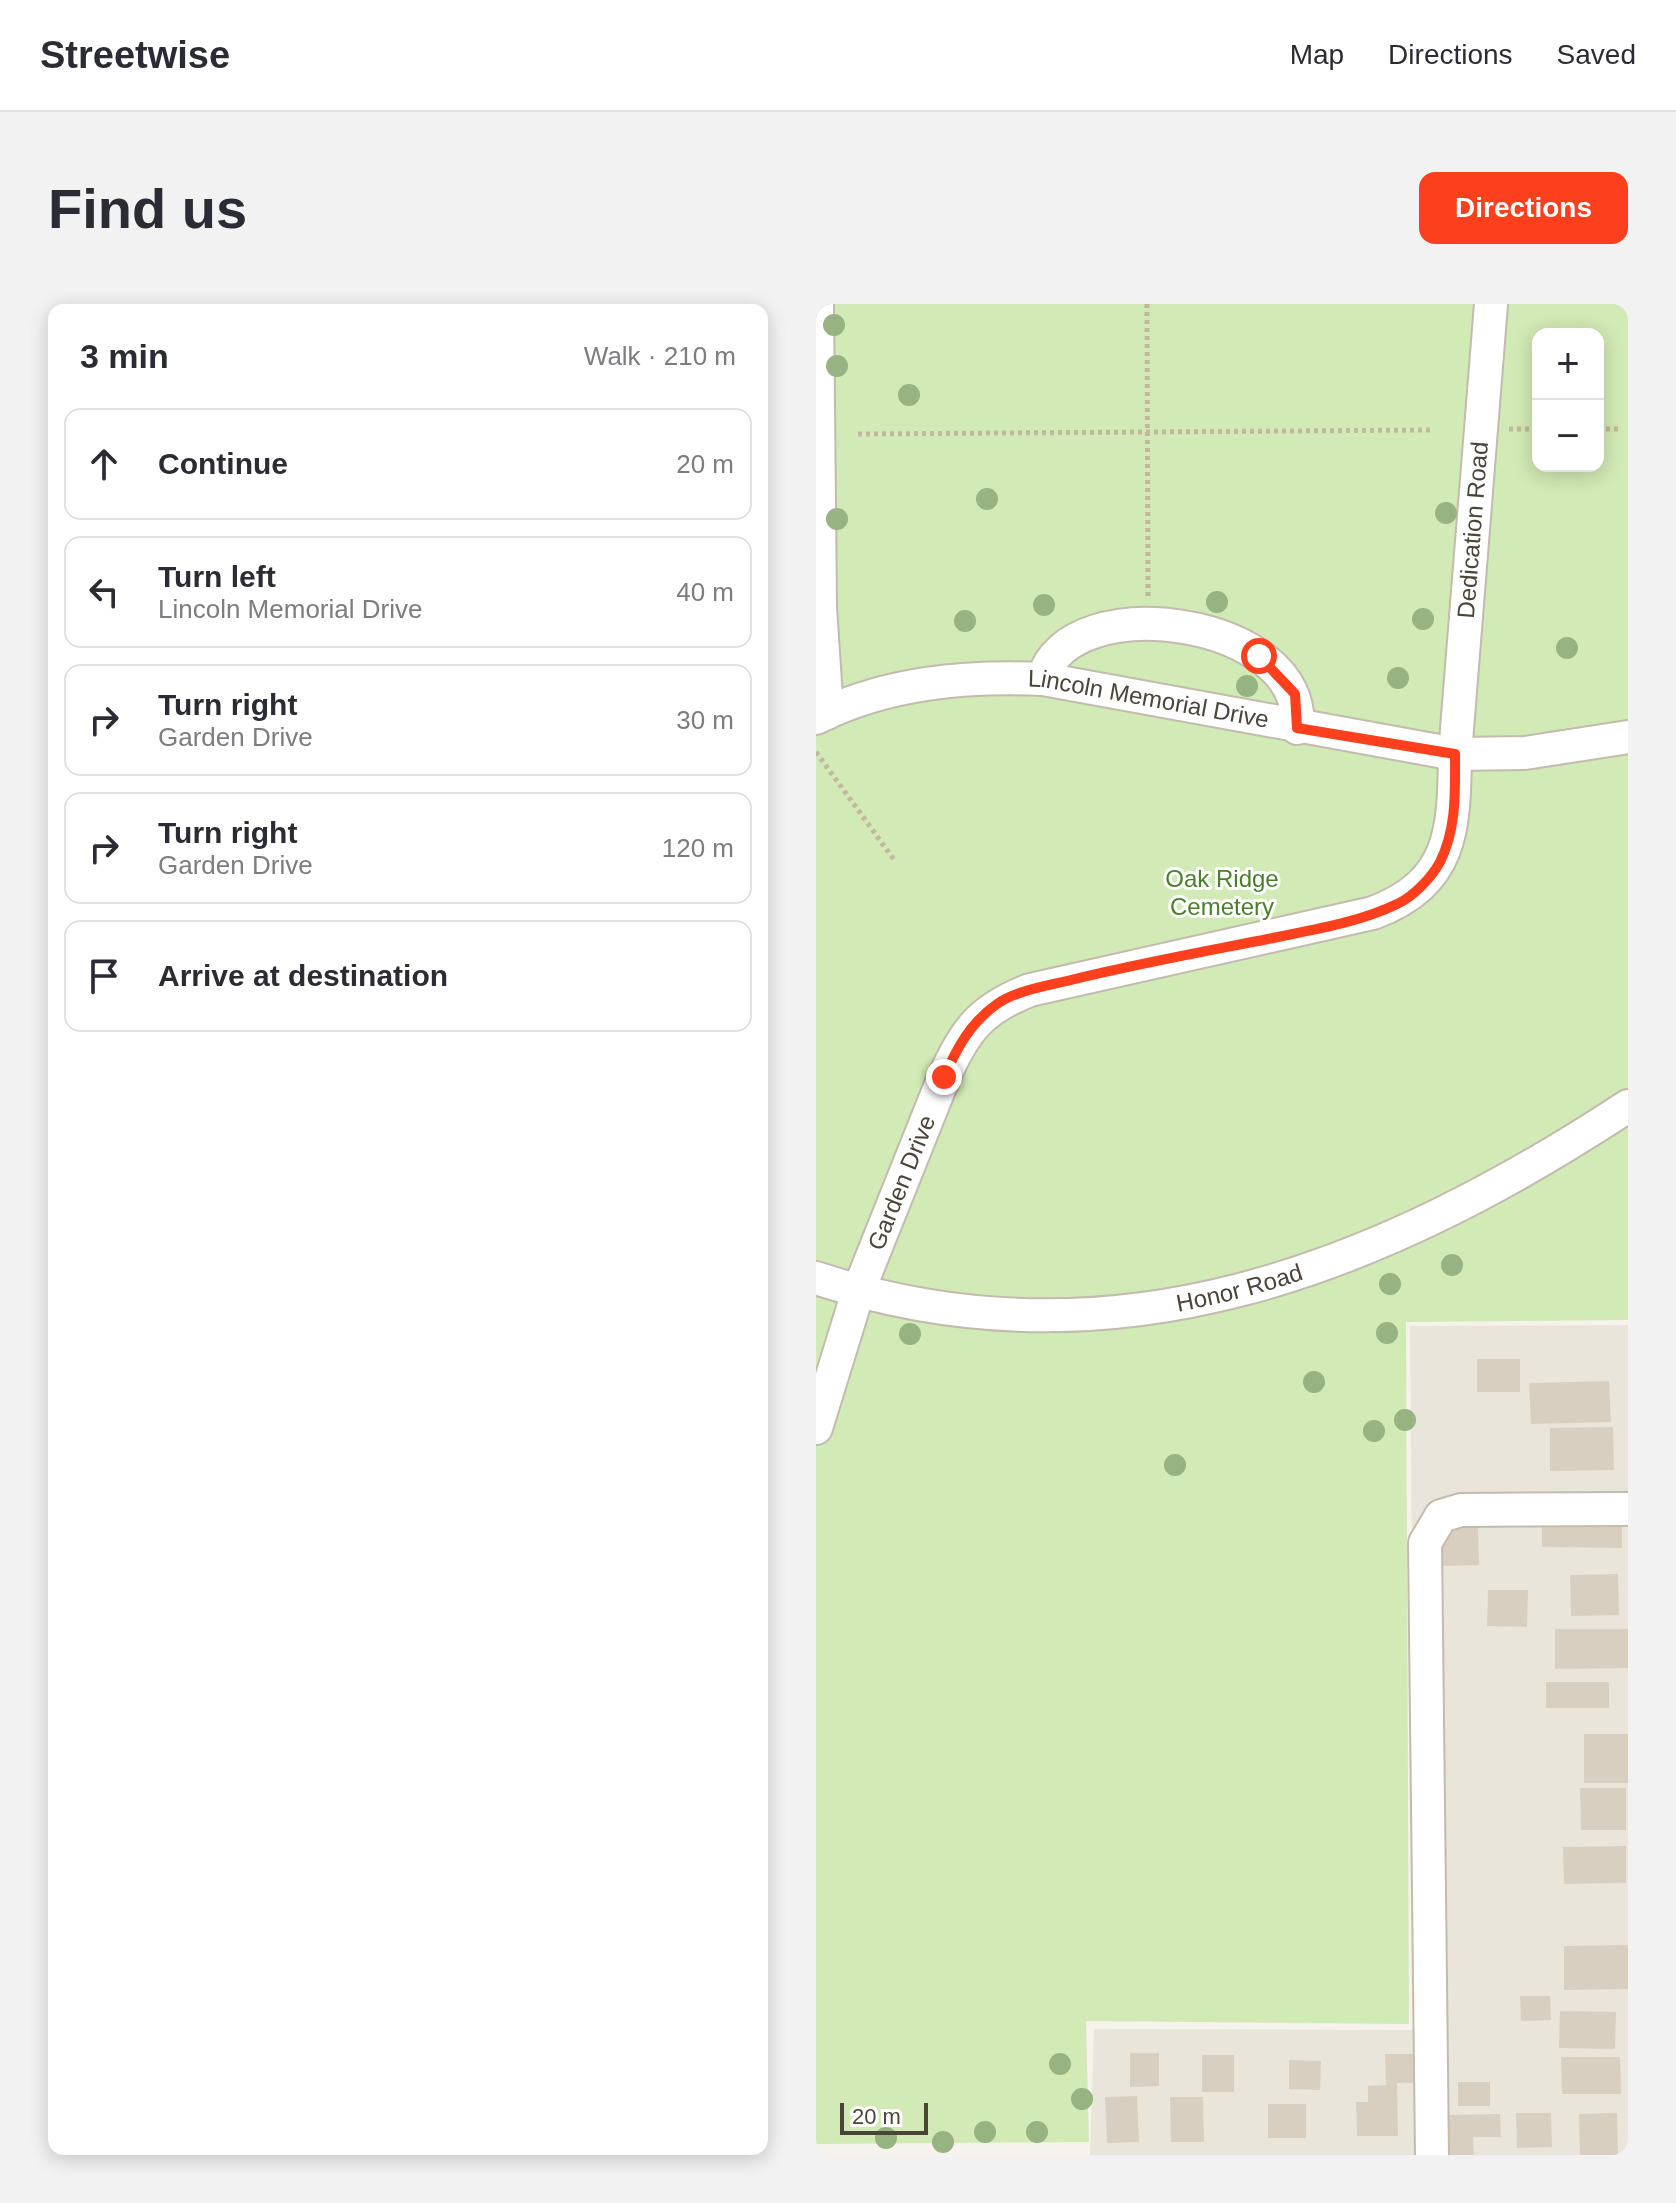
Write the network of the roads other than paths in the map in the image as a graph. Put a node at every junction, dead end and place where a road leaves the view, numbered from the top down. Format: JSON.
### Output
{"nodes":[{"id":1,"x":817,"y":304,"type":"edge"},
{"id":2,"x":1491,"y":304,"type":"edge"},
{"id":3,"x":1043,"y":679,"type":"junction"},
{"id":4,"x":821,"y":716,"type":"edge"},
{"id":5,"x":1297,"y":728,"type":"junction"},
{"id":6,"x":1628,"y":737,"type":"edge"},
{"id":7,"x":1455,"y":754,"type":"junction"},
{"id":8,"x":1628,"y":1106,"type":"edge"},
{"id":9,"x":816,"y":1278,"type":"edge"},
{"id":10,"x":858,"y":1292,"type":"junction"},
{"id":11,"x":816,"y":1428,"type":"edge"},
{"id":12,"x":1628,"y":1509,"type":"edge"},
{"id":13,"x":1432,"y":2155,"type":"edge"}],
"edges":[{"from":1,"to":4,"type":"lane"},
{"from":2,"to":7,"type":"lane","name":"Dedication Road"},
{"from":3,"to":4,"type":"lane","name":"Lincoln Memorial Drive"},
{"from":3,"to":5,"type":"lane","name":"Lincoln Memorial Drive"},
{"from":3,"to":5,"type":"lane"},
{"from":5,"to":7,"type":"lane","name":"Lincoln Memorial Drive"},
{"from":6,"to":7,"type":"lane","name":"Lincoln Memorial Drive"},
{"from":7,"to":10,"type":"lane","name":"Garden Drive"},
{"from":8,"to":10,"type":"lane","name":"Honor Road"},
{"from":9,"to":10,"type":"lane","name":"Honor Road"},
{"from":10,"to":11,"type":"lane","name":"Garden Drive"},
{"from":12,"to":13,"type":"lane"}]}
